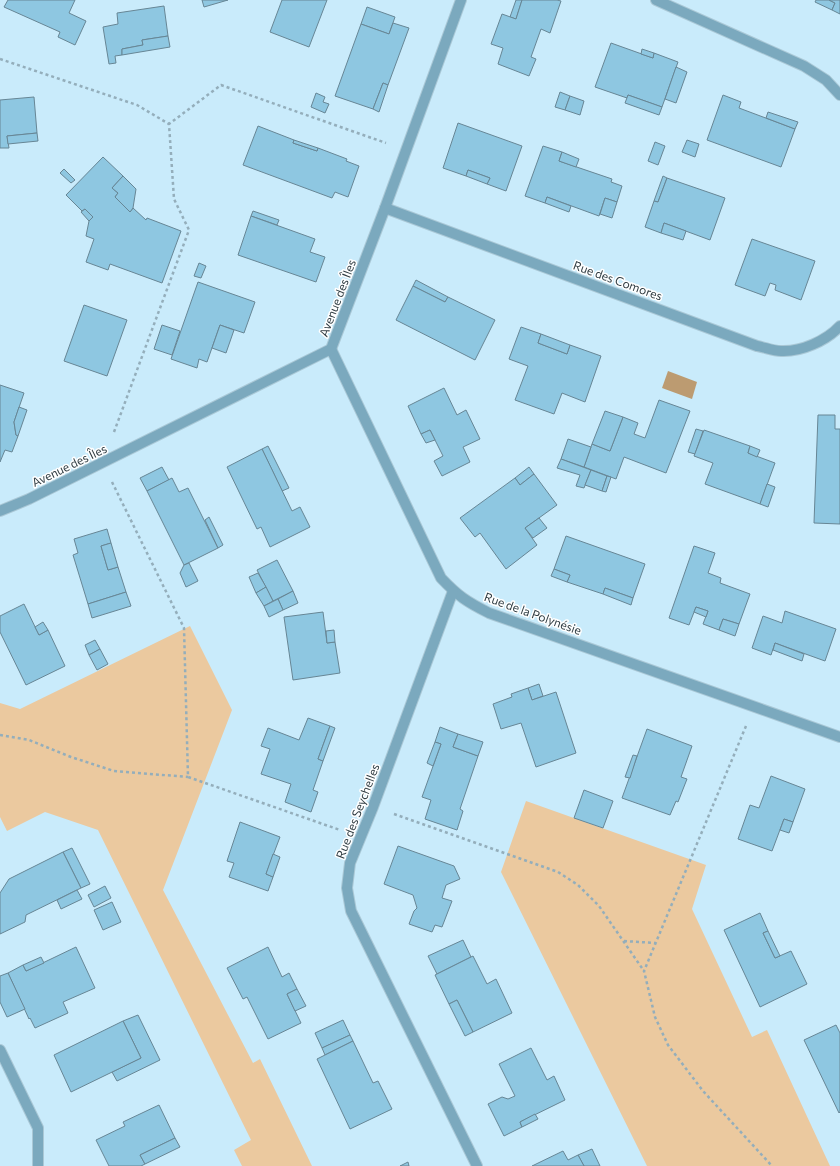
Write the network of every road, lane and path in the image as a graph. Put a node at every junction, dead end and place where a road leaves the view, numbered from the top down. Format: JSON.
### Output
{"nodes":[{"id":1,"x":461,"y":0,"type":"edge"},
{"id":2,"x":656,"y":0,"type":"edge"},
{"id":3,"x":0,"y":59,"type":"edge"},
{"id":4,"x":840,"y":95,"type":"edge"},
{"id":5,"x":169,"y":124,"type":"junction"},
{"id":6,"x":406,"y":150,"type":"junction"},
{"id":7,"x":385,"y":208,"type":"junction"},
{"id":8,"x":840,"y":326,"type":"edge"},
{"id":9,"x":331,"y":349,"type":"junction"},
{"id":10,"x":103,"y":463,"type":"junction"},
{"id":11,"x":0,"y":511,"type":"edge"},
{"id":12,"x":453,"y":591,"type":"junction"},
{"id":13,"x":754,"y":707,"type":"junction"},
{"id":14,"x":0,"y":735,"type":"edge"},
{"id":15,"x":840,"y":737,"type":"edge"},
{"id":16,"x":188,"y":777,"type":"junction"},
{"id":17,"x":373,"y":807,"type":"junction"},
{"id":18,"x":359,"y":837,"type":"junction"},
{"id":19,"x":623,"y":941,"type":"junction"},
{"id":20,"x":655,"y":943,"type":"junction"},
{"id":21,"x":644,"y":971,"type":"junction"},
{"id":22,"x":0,"y":1050,"type":"edge"},
{"id":23,"x":38,"y":1166,"type":"edge"},
{"id":24,"x":477,"y":1166,"type":"edge"},
{"id":25,"x":772,"y":1166,"type":"edge"}],
"edges":[{"from":1,"to":6,"type":"street","name":"Avenue des Îles"},
{"from":2,"to":4,"type":"street"},
{"from":3,"to":5,"type":"path"},
{"from":5,"to":6,"type":"path"},
{"from":5,"to":10,"type":"path"},
{"from":6,"to":7,"type":"street","name":"Avenue des Îles"},
{"from":7,"to":8,"type":"street","name":"Rue des Comores"},
{"from":7,"to":9,"type":"street","name":"Avenue des Îles"},
{"from":9,"to":10,"type":"street","name":"Avenue des Îles"},
{"from":9,"to":12,"type":"street","name":"Rue de la Polynésie"},
{"from":10,"to":11,"type":"street","name":"Avenue des Îles"},
{"from":10,"to":16,"type":"path"},
{"from":12,"to":13,"type":"street","name":"Rue de la Polynésie"},
{"from":12,"to":17,"type":"street","name":"Rue des Seychelles"},
{"from":13,"to":15,"type":"street","name":"Rue de la Polynésie"},
{"from":13,"to":20,"type":"path"},
{"from":14,"to":16,"type":"path"},
{"from":16,"to":18,"type":"path"},
{"from":17,"to":18,"type":"street","name":"Rue des Seychelles"},
{"from":17,"to":19,"type":"path"},
{"from":18,"to":24,"type":"street","name":"Rue des Seychelles"},
{"from":19,"to":20,"type":"path"},
{"from":19,"to":21,"type":"path"},
{"from":20,"to":21,"type":"path"},
{"from":21,"to":25,"type":"path"},
{"from":22,"to":23,"type":"street"}]}
